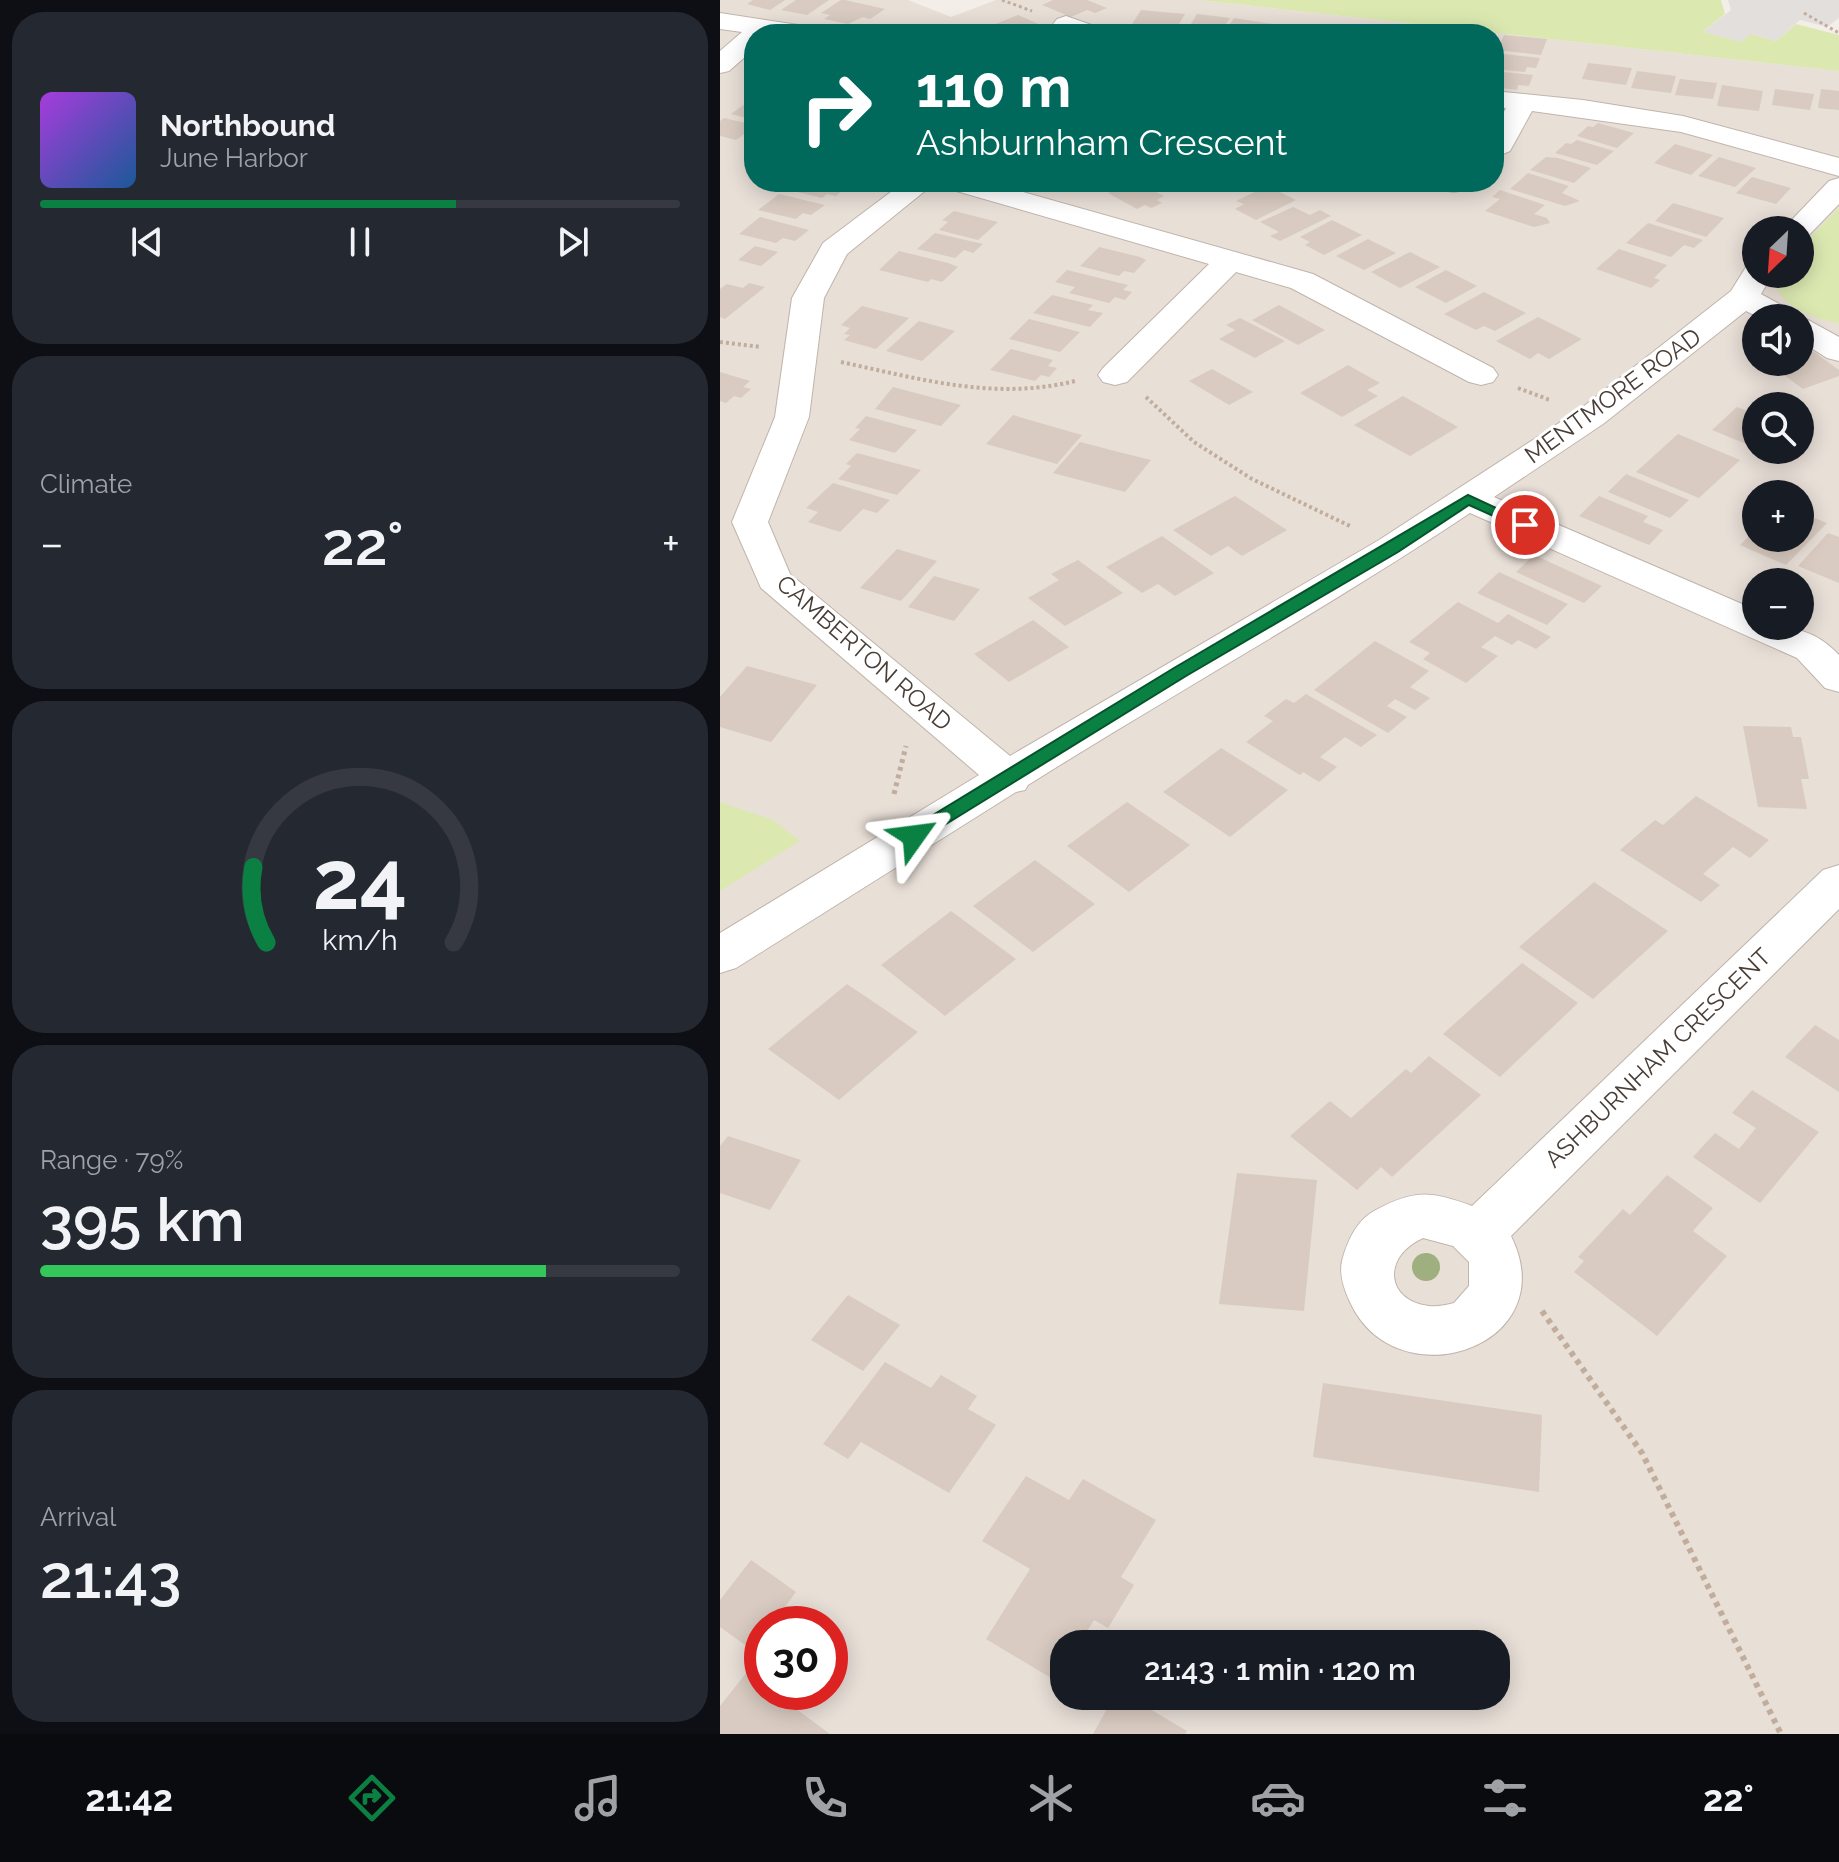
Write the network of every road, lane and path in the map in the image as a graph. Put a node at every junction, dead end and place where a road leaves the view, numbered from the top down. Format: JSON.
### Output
{"nodes":[{"id":1,"x":1804,"y":13,"type":"dead end"},
{"id":2,"x":720,"y":21,"type":"edge"},
{"id":3,"x":744,"y":29,"type":"edge"},
{"id":4,"x":1839,"y":33,"type":"edge"},
{"id":5,"x":744,"y":44,"type":"edge"},
{"id":6,"x":720,"y":65,"type":"edge"},
{"id":7,"x":1504,"y":100,"type":"edge"},
{"id":8,"x":1523,"y":102,"type":"junction"},
{"id":9,"x":1504,"y":138,"type":"edge"},
{"id":10,"x":1839,"y":167,"type":"edge"},
{"id":11,"x":1839,"y":187,"type":"edge"},
{"id":12,"x":909,"y":192,"type":"edge"},
{"id":13,"x":991,"y":192,"type":"edge"},
{"id":14,"x":1811,"y":216,"type":"edge"},
{"id":15,"x":1231,"y":260,"type":"junction"},
{"id":16,"x":1748,"y":288,"type":"edge"},
{"id":17,"x":1752,"y":288,"type":"edge"},
{"id":18,"x":1770,"y":304,"type":"edge"},
{"id":19,"x":1814,"y":336,"type":"edge"},
{"id":20,"x":720,"y":342,"type":"edge"},
{"id":21,"x":1839,"y":351,"type":"edge"},
{"id":22,"x":801,"y":355,"type":"junction"},
{"id":23,"x":1115,"y":375,"type":"junction"},
{"id":24,"x":1481,"y":375,"type":"joint"},
{"id":25,"x":1591,"y":417,"type":"junction"},
{"id":26,"x":1468,"y":499,"type":"junction"},
{"id":27,"x":735,"y":524,"type":"edge"},
{"id":28,"x":1392,"y":548,"type":"junction"},
{"id":29,"x":1742,"y":619,"type":"edge"},
{"id":30,"x":1790,"y":640,"type":"edge"},
{"id":31,"x":1839,"y":679,"type":"edge"},
{"id":32,"x":919,"y":705,"type":"junction"},
{"id":33,"x":1010,"y":779,"type":"junction"},
{"id":34,"x":894,"y":798,"type":"dead end"},
{"id":35,"x":1839,"y":882,"type":"edge"},
{"id":36,"x":720,"y":955,"type":"edge"},
{"id":37,"x":1488,"y":1254,"type":"joint"},
{"id":38,"x":1781,"y":1734,"type":"edge"}],
"edges":[{"from":1,"to":4,"type":"path"},
{"from":2,"to":3,"type":"street"},
{"from":5,"to":6,"type":"street"},
{"from":7,"to":8,"type":"street"},
{"from":8,"to":9,"type":"street"},
{"from":8,"to":10,"type":"street"},
{"from":11,"to":14,"type":"street"},
{"from":12,"to":22,"type":"street","name":"CAMBERTON ROAD"},
{"from":13,"to":15,"type":"street"},
{"from":15,"to":23,"type":"street"},
{"from":15,"to":24,"type":"street"},
{"from":16,"to":25,"type":"street","name":"MENTMORE ROAD"},
{"from":17,"to":18,"type":"street"},
{"from":19,"to":21,"type":"street"},
{"from":20,"to":22,"type":"path"},
{"from":22,"to":23,"type":"path"},
{"from":22,"to":27,"type":"street","name":"CAMBERTON ROAD"},
{"from":23,"to":28,"type":"path"},
{"from":24,"to":25,"type":"path"},
{"from":25,"to":26,"type":"street","name":"MENTMORE ROAD"},
{"from":26,"to":28,"type":"street","name":"MENTMORE ROAD"},
{"from":26,"to":29,"type":"street"},
{"from":27,"to":32,"type":"street","name":"CAMBERTON ROAD"},
{"from":28,"to":33,"type":"street","name":"MENTMORE ROAD"},
{"from":30,"to":31,"type":"street"},
{"from":32,"to":33,"type":"street","name":"CAMBERTON ROAD"},
{"from":32,"to":34,"type":"path"},
{"from":33,"to":36,"type":"street","name":"MENTMORE ROAD"},
{"from":35,"to":37,"type":"street","name":"ASHBURNHAM CRESCENT"},
{"from":37,"to":38,"type":"path"}]}
